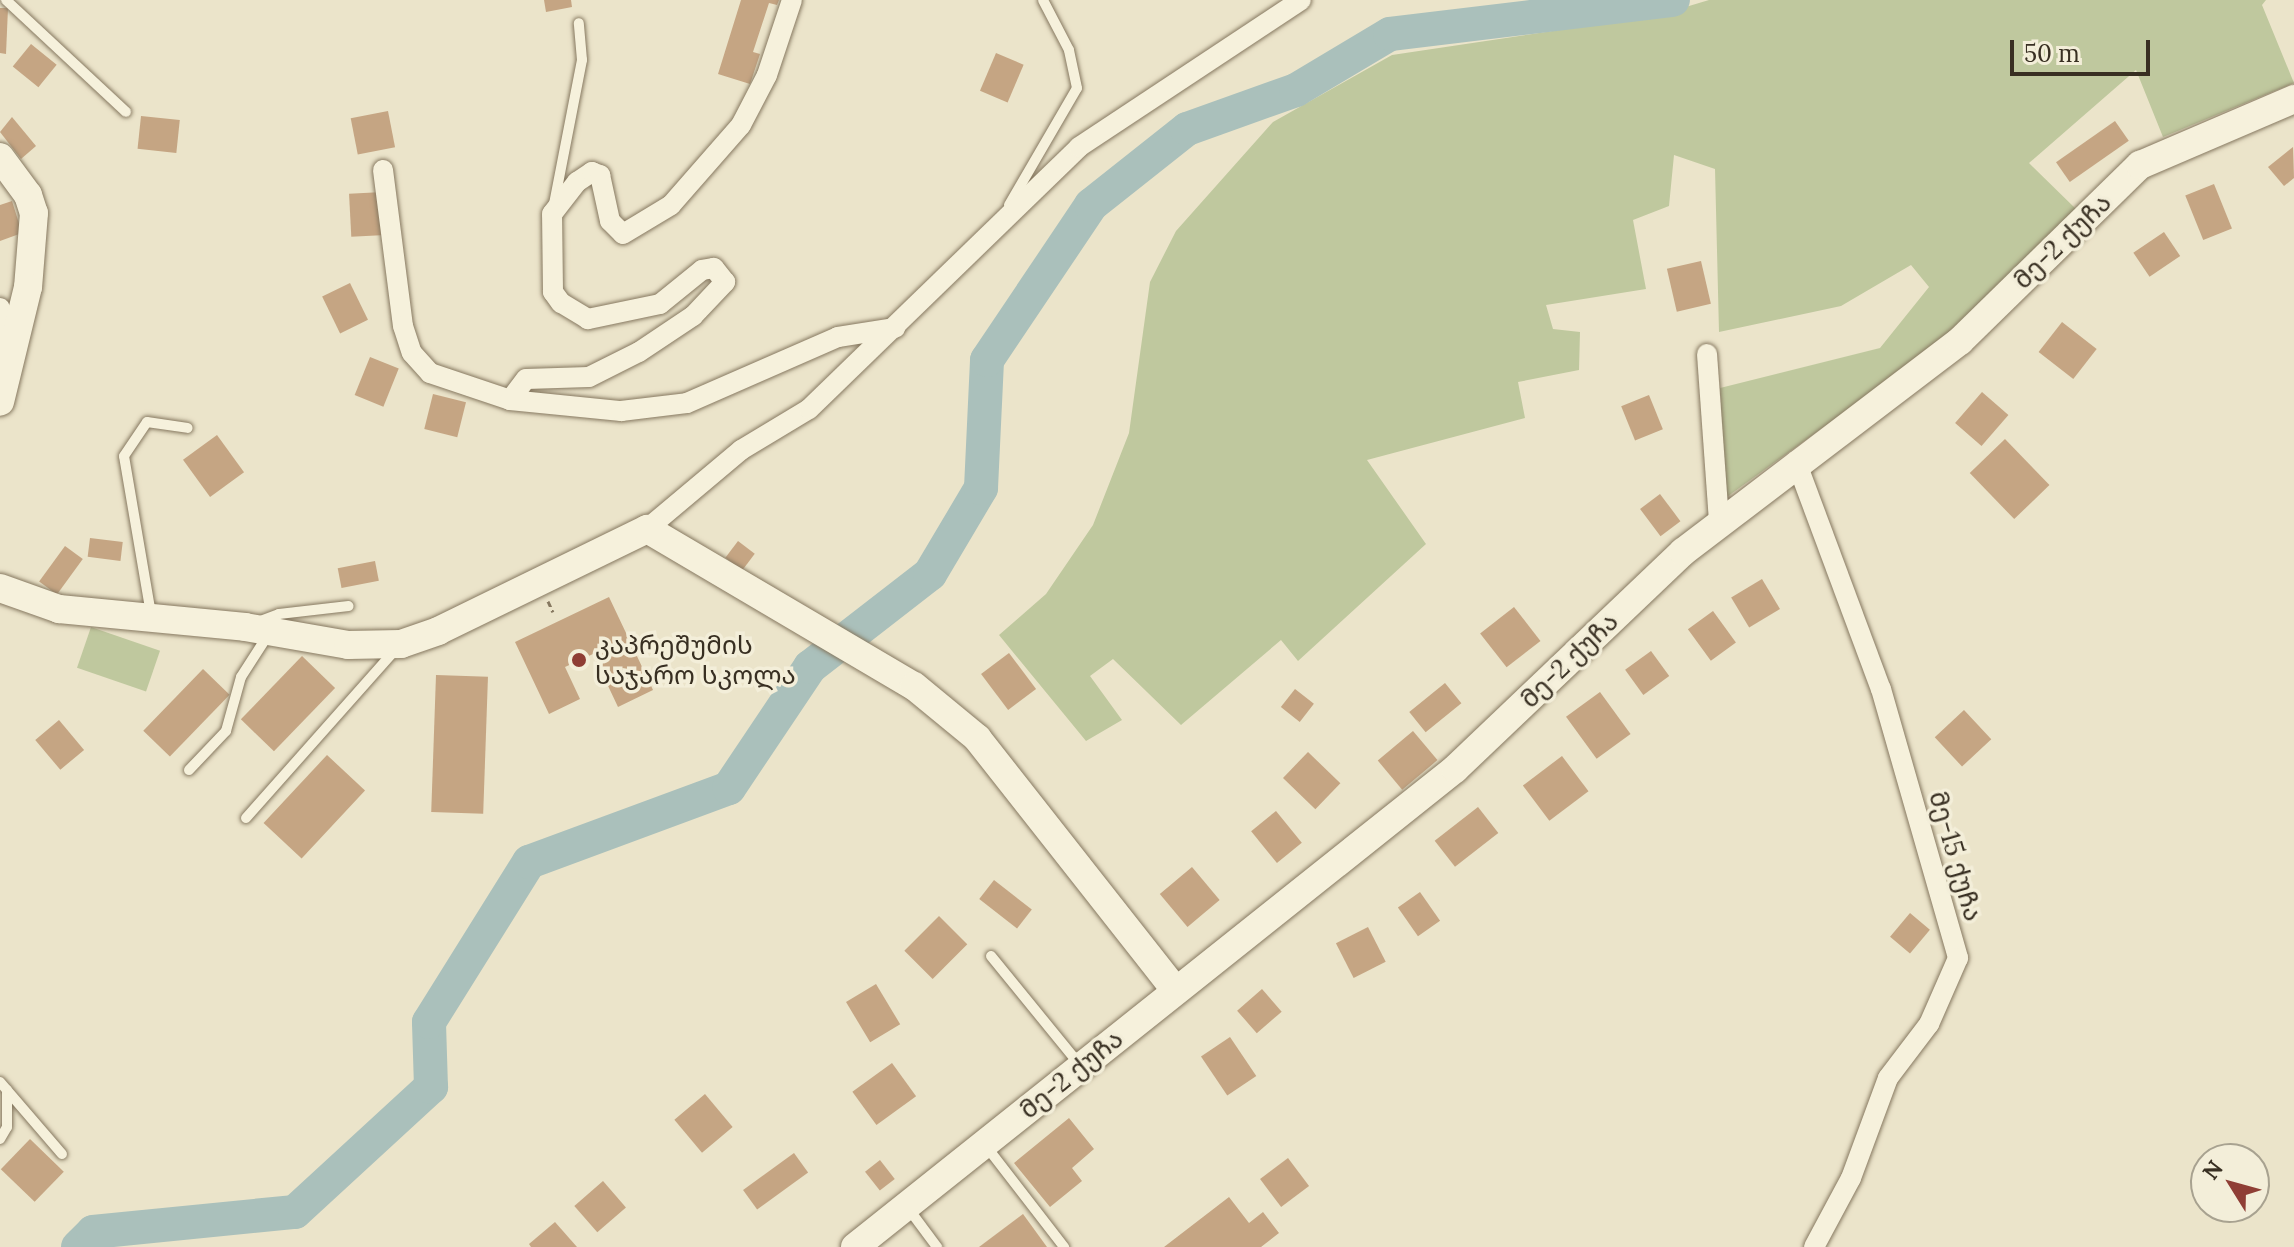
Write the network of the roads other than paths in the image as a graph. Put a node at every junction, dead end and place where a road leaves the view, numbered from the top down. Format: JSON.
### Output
{"nodes":[{"id":1,"x":6,"y":0,"type":"edge"},
{"id":2,"x":792,"y":0,"type":"edge"},
{"id":3,"x":1043,"y":0,"type":"edge"},
{"id":4,"x":1301,"y":0,"type":"edge"},
{"id":5,"x":579,"y":23,"type":"dead end"},
{"id":6,"x":2294,"y":99,"type":"edge"},
{"id":7,"x":126,"y":112,"type":"dead end"},
{"id":8,"x":0,"y":157,"type":"edge"},
{"id":9,"x":383,"y":170,"type":"dead end"},
{"id":10,"x":552,"y":214,"type":"junction"},
{"id":11,"x":1000,"y":220,"type":"junction"},
{"id":12,"x":0,"y":308,"type":"edge"},
{"id":13,"x":895,"y":328,"type":"junction"},
{"id":14,"x":1707,"y":354,"type":"dead end"},
{"id":15,"x":13,"y":363,"type":"junction"},
{"id":16,"x":510,"y":400,"type":"junction"},
{"id":17,"x":0,"y":402,"type":"edge"},
{"id":18,"x":188,"y":428,"type":"dead end"},
{"id":19,"x":1796,"y":461,"type":"junction"},
{"id":20,"x":1719,"y":523,"type":"junction"},
{"id":21,"x":647,"y":529,"type":"junction"},
{"id":22,"x":0,"y":588,"type":"edge"},
{"id":23,"x":349,"y":606,"type":"dead end"},
{"id":24,"x":151,"y":616,"type":"junction"},
{"id":25,"x":257,"y":631,"type":"junction"},
{"id":26,"x":401,"y":644,"type":"junction"},
{"id":27,"x":189,"y":770,"type":"dead end"},
{"id":28,"x":246,"y":818,"type":"dead end"},
{"id":29,"x":991,"y":956,"type":"dead end"},
{"id":30,"x":1175,"y":990,"type":"junction"},
{"id":31,"x":1080,"y":1066,"type":"junction"},
{"id":32,"x":3,"y":1086,"type":"edge"},
{"id":33,"x":0,"y":1139,"type":"edge"},
{"id":34,"x":985,"y":1144,"type":"junction"},
{"id":35,"x":62,"y":1154,"type":"dead end"},
{"id":36,"x":907,"y":1206,"type":"junction"},
{"id":37,"x":855,"y":1247,"type":"edge"},
{"id":38,"x":937,"y":1247,"type":"edge"},
{"id":39,"x":1064,"y":1247,"type":"edge"},
{"id":40,"x":1814,"y":1247,"type":"edge"}],
"edges":[{"from":1,"to":7,"type":"lane"},
{"from":2,"to":10,"type":"street"},
{"from":3,"to":11,"type":"lane"},
{"from":4,"to":11,"type":"street"},
{"from":5,"to":10,"type":"lane"},
{"from":6,"to":19,"type":"street","name":"მე-2 ქუჩა"},
{"from":8,"to":15,"type":"street"},
{"from":9,"to":16,"type":"street"},
{"from":10,"to":16,"type":"street"},
{"from":11,"to":13,"type":"street"},
{"from":12,"to":15,"type":"street"},
{"from":13,"to":16,"type":"street"},
{"from":13,"to":21,"type":"street"},
{"from":14,"to":20,"type":"street"},
{"from":15,"to":17,"type":"street"},
{"from":18,"to":24,"type":"lane"},
{"from":19,"to":20,"type":"street","name":"მე-2 ქუჩა"},
{"from":19,"to":40,"type":"street","name":"მე-15 ქუჩა"},
{"from":20,"to":30,"type":"street","name":"მე-2 ქუჩა"},
{"from":21,"to":26,"type":"street"},
{"from":21,"to":30,"type":"street"},
{"from":22,"to":24,"type":"street"},
{"from":23,"to":25,"type":"lane"},
{"from":24,"to":25,"type":"street"},
{"from":25,"to":26,"type":"street"},
{"from":25,"to":27,"type":"lane"},
{"from":26,"to":28,"type":"lane"},
{"from":29,"to":31,"type":"lane"},
{"from":30,"to":31,"type":"street","name":"მე-2 ქუჩა"},
{"from":31,"to":34,"type":"street","name":"მე-2 ქუჩა"},
{"from":32,"to":33,"type":"lane"},
{"from":32,"to":35,"type":"lane"},
{"from":34,"to":36,"type":"street","name":"მე-2 ქუჩა"},
{"from":34,"to":39,"type":"lane"},
{"from":36,"to":37,"type":"street","name":"მე-2 ქუჩა"},
{"from":36,"to":38,"type":"lane"}]}
